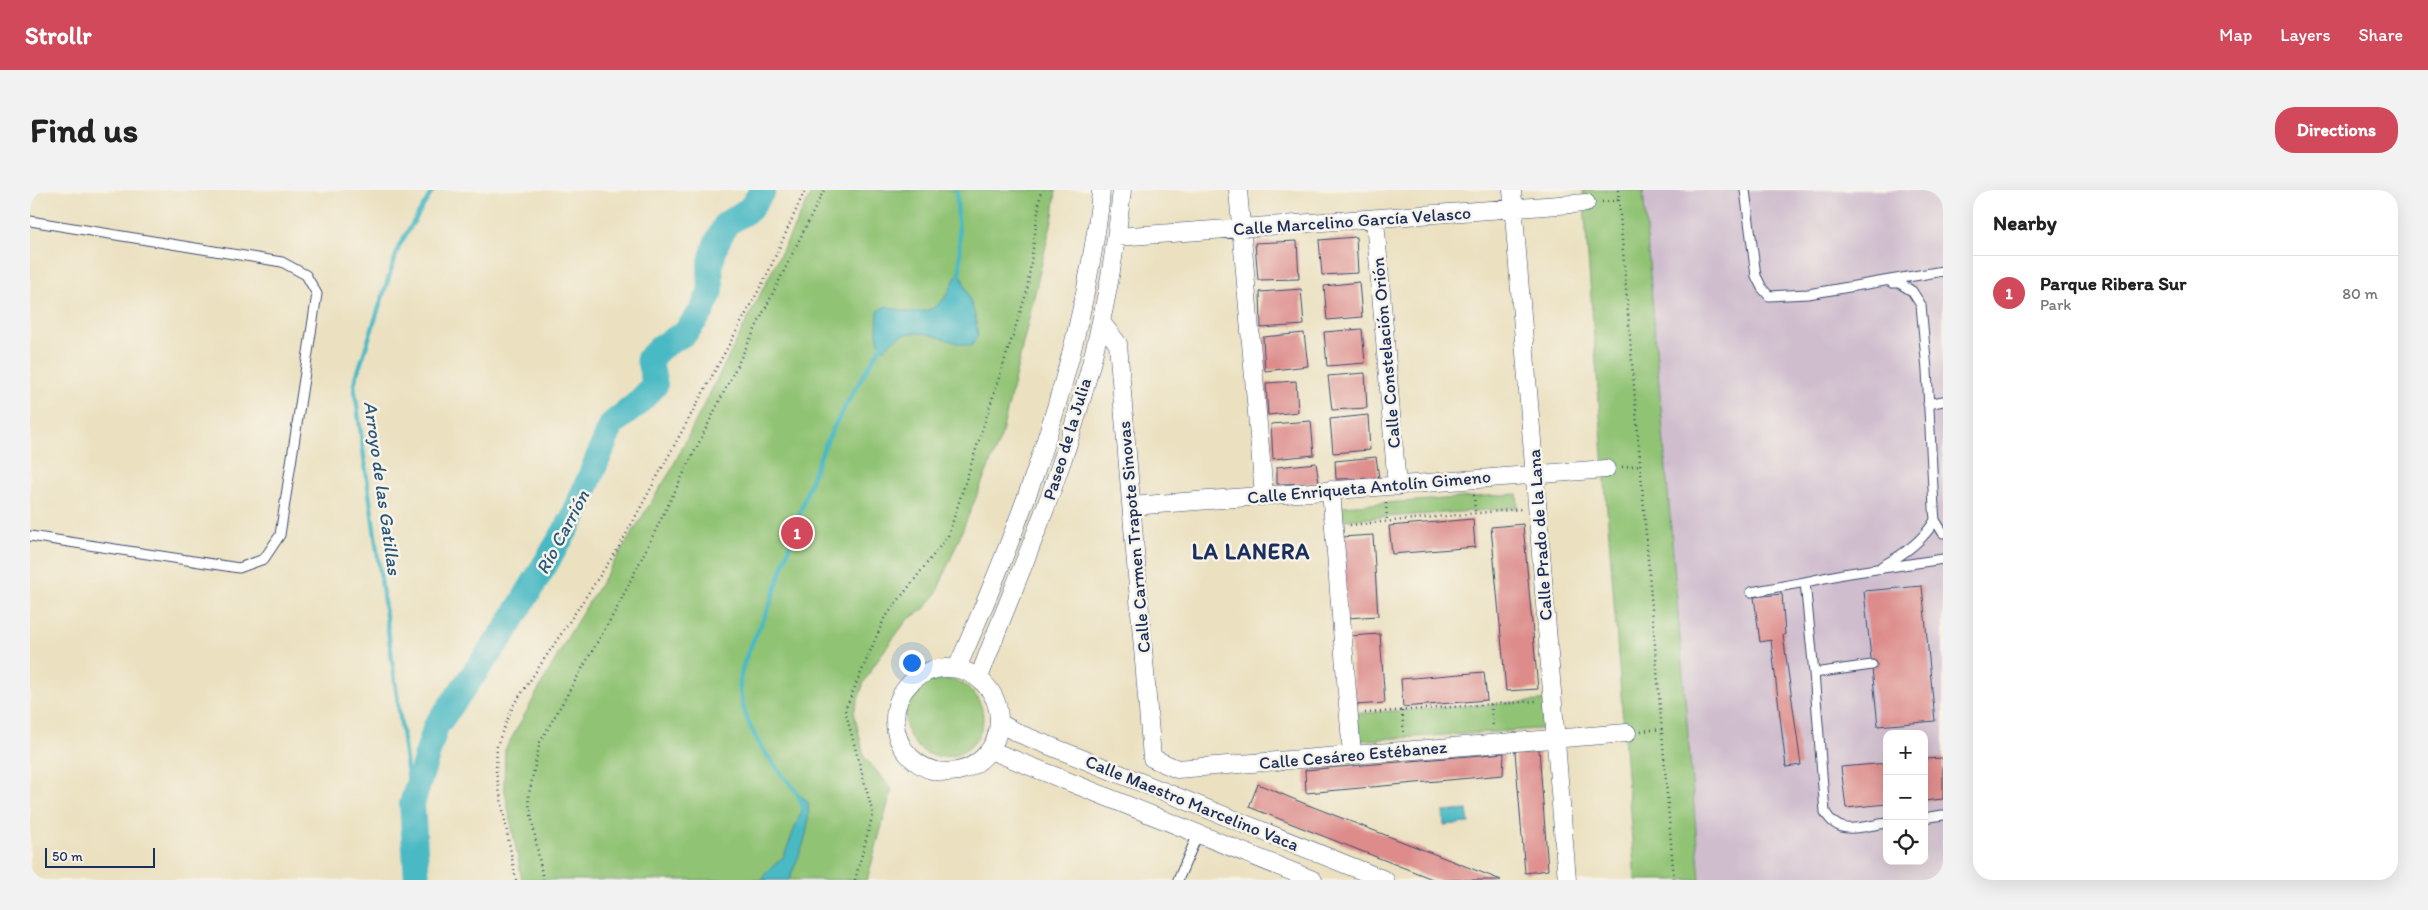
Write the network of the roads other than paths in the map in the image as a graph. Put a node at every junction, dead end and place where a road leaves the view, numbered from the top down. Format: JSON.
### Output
{"nodes":[{"id":1,"x":1101,"y":190,"type":"edge"},
{"id":2,"x":1122,"y":190,"type":"edge"},
{"id":3,"x":1238,"y":190,"type":"edge"},
{"id":4,"x":1512,"y":190,"type":"edge"},
{"id":5,"x":1746,"y":190,"type":"edge"},
{"id":6,"x":1586,"y":203,"type":"dead end"},
{"id":7,"x":1514,"y":209,"type":"junction"},
{"id":8,"x":1375,"y":220,"type":"junction"},
{"id":9,"x":30,"y":221,"type":"edge"},
{"id":10,"x":1242,"y":228,"type":"junction"},
{"id":11,"x":1117,"y":237,"type":"junction"},
{"id":12,"x":1943,"y":272,"type":"edge"},
{"id":13,"x":1885,"y":282,"type":"junction"},
{"id":14,"x":1101,"y":322,"type":"junction"},
{"id":15,"x":1943,"y":401,"type":"edge"},
{"id":16,"x":1928,"y":404,"type":"junction"},
{"id":17,"x":1606,"y":468,"type":"dead end"},
{"id":18,"x":1535,"y":473,"type":"junction"},
{"id":19,"x":1397,"y":486,"type":"junction"},
{"id":20,"x":1331,"y":490,"type":"junction"},
{"id":21,"x":1264,"y":495,"type":"junction"},
{"id":22,"x":1132,"y":506,"type":"junction"},
{"id":23,"x":1935,"y":520,"type":"junction"},
{"id":24,"x":1943,"y":534,"type":"edge"},
{"id":25,"x":30,"y":536,"type":"edge"},
{"id":26,"x":1943,"y":561,"type":"edge"},
{"id":27,"x":1878,"y":568,"type":"junction"},
{"id":28,"x":1805,"y":582,"type":"junction"},
{"id":29,"x":1751,"y":592,"type":"dead end"},
{"id":30,"x":1872,"y":666,"type":"dead end"},
{"id":31,"x":956,"y":668,"type":"junction"},
{"id":32,"x":1814,"y":673,"type":"junction"},
{"id":33,"x":979,"y":678,"type":"junction"},
{"id":34,"x":999,"y":723,"type":"junction"},
{"id":35,"x":1627,"y":733,"type":"road end"},
{"id":36,"x":1556,"y":738,"type":"junction"},
{"id":37,"x":990,"y":750,"type":"junction"},
{"id":38,"x":1352,"y":755,"type":"junction"},
{"id":39,"x":1152,"y":758,"type":"joint"},
{"id":40,"x":1943,"y":815,"type":"edge"},
{"id":41,"x":1928,"y":817,"type":"edge"},
{"id":42,"x":1883,"y":824,"type":"edge"},
{"id":43,"x":1198,"y":834,"type":"junction"},
{"id":44,"x":1178,"y":880,"type":"edge"},
{"id":45,"x":1314,"y":880,"type":"edge"},
{"id":46,"x":1386,"y":880,"type":"edge"},
{"id":47,"x":1566,"y":880,"type":"edge"}],
"edges":[{"from":1,"to":31,"type":"street","name":"Paseo de la Julia"},
{"from":2,"to":11,"type":"street","name":"Paseo de la Julia"},
{"from":3,"to":10,"type":"street"},
{"from":4,"to":7,"type":"street","name":"Calle Prado de la Lana"},
{"from":5,"to":13,"type":"lane"},
{"from":6,"to":7,"type":"street","name":"Calle Marcelino García Velasco"},
{"from":7,"to":8,"type":"street","name":"Calle Marcelino García Velasco"},
{"from":7,"to":18,"type":"street","name":"Calle Prado de la Lana"},
{"from":8,"to":10,"type":"street","name":"Calle Marcelino García Velasco"},
{"from":8,"to":19,"type":"street","name":"Calle Constelación Orión"},
{"from":9,"to":25,"type":"lane"},
{"from":10,"to":11,"type":"street","name":"Calle Marcelino García Velasco"},
{"from":10,"to":21,"type":"street"},
{"from":11,"to":14,"type":"street","name":"Paseo de la Julia"},
{"from":12,"to":13,"type":"lane"},
{"from":13,"to":16,"type":"lane"},
{"from":14,"to":22,"type":"street","name":"Calle Carmen Trapote Sinovas"},
{"from":14,"to":33,"type":"street","name":"Paseo de la Julia"},
{"from":15,"to":16,"type":"lane"},
{"from":16,"to":23,"type":"lane"},
{"from":17,"to":18,"type":"street","name":"Calle Enriqueta Antolín Gimeno"},
{"from":18,"to":19,"type":"street","name":"Calle Enriqueta Antolín Gimeno"},
{"from":18,"to":36,"type":"street","name":"Calle Prado de la Lana"},
{"from":19,"to":20,"type":"street","name":"Calle Enriqueta Antolín Gimeno"},
{"from":20,"to":21,"type":"street","name":"Calle Enriqueta Antolín Gimeno"},
{"from":20,"to":38,"type":"street"},
{"from":21,"to":22,"type":"street","name":"Calle Enriqueta Antolín Gimeno"},
{"from":22,"to":39,"type":"street","name":"Calle Carmen Trapote Sinovas"},
{"from":23,"to":24,"type":"lane"},
{"from":23,"to":27,"type":"lane"},
{"from":26,"to":27,"type":"lane"},
{"from":27,"to":28,"type":"lane"},
{"from":28,"to":29,"type":"lane"},
{"from":28,"to":32,"type":"lane"},
{"from":30,"to":32,"type":"lane"},
{"from":31,"to":33,"type":"street"},
{"from":31,"to":37,"type":"street"},
{"from":32,"to":42,"type":"lane"},
{"from":33,"to":34,"type":"street"},
{"from":34,"to":37,"type":"street"},
{"from":34,"to":46,"type":"street","name":"Calle Maestro Marcelino Vaca"},
{"from":35,"to":36,"type":"street"},
{"from":36,"to":38,"type":"street","name":"Calle Cesáreo Estébanez"},
{"from":36,"to":47,"type":"street","name":"Calle Prado de la Lana"},
{"from":37,"to":43,"type":"street","name":"Calle Maestro Marcelino Vaca"},
{"from":38,"to":39,"type":"street","name":"Calle Cesáreo Estébanez"},
{"from":40,"to":41,"type":"lane"},
{"from":43,"to":44,"type":"lane"},
{"from":43,"to":45,"type":"street","name":"Calle Maestro Marcelino Vaca"}]}
